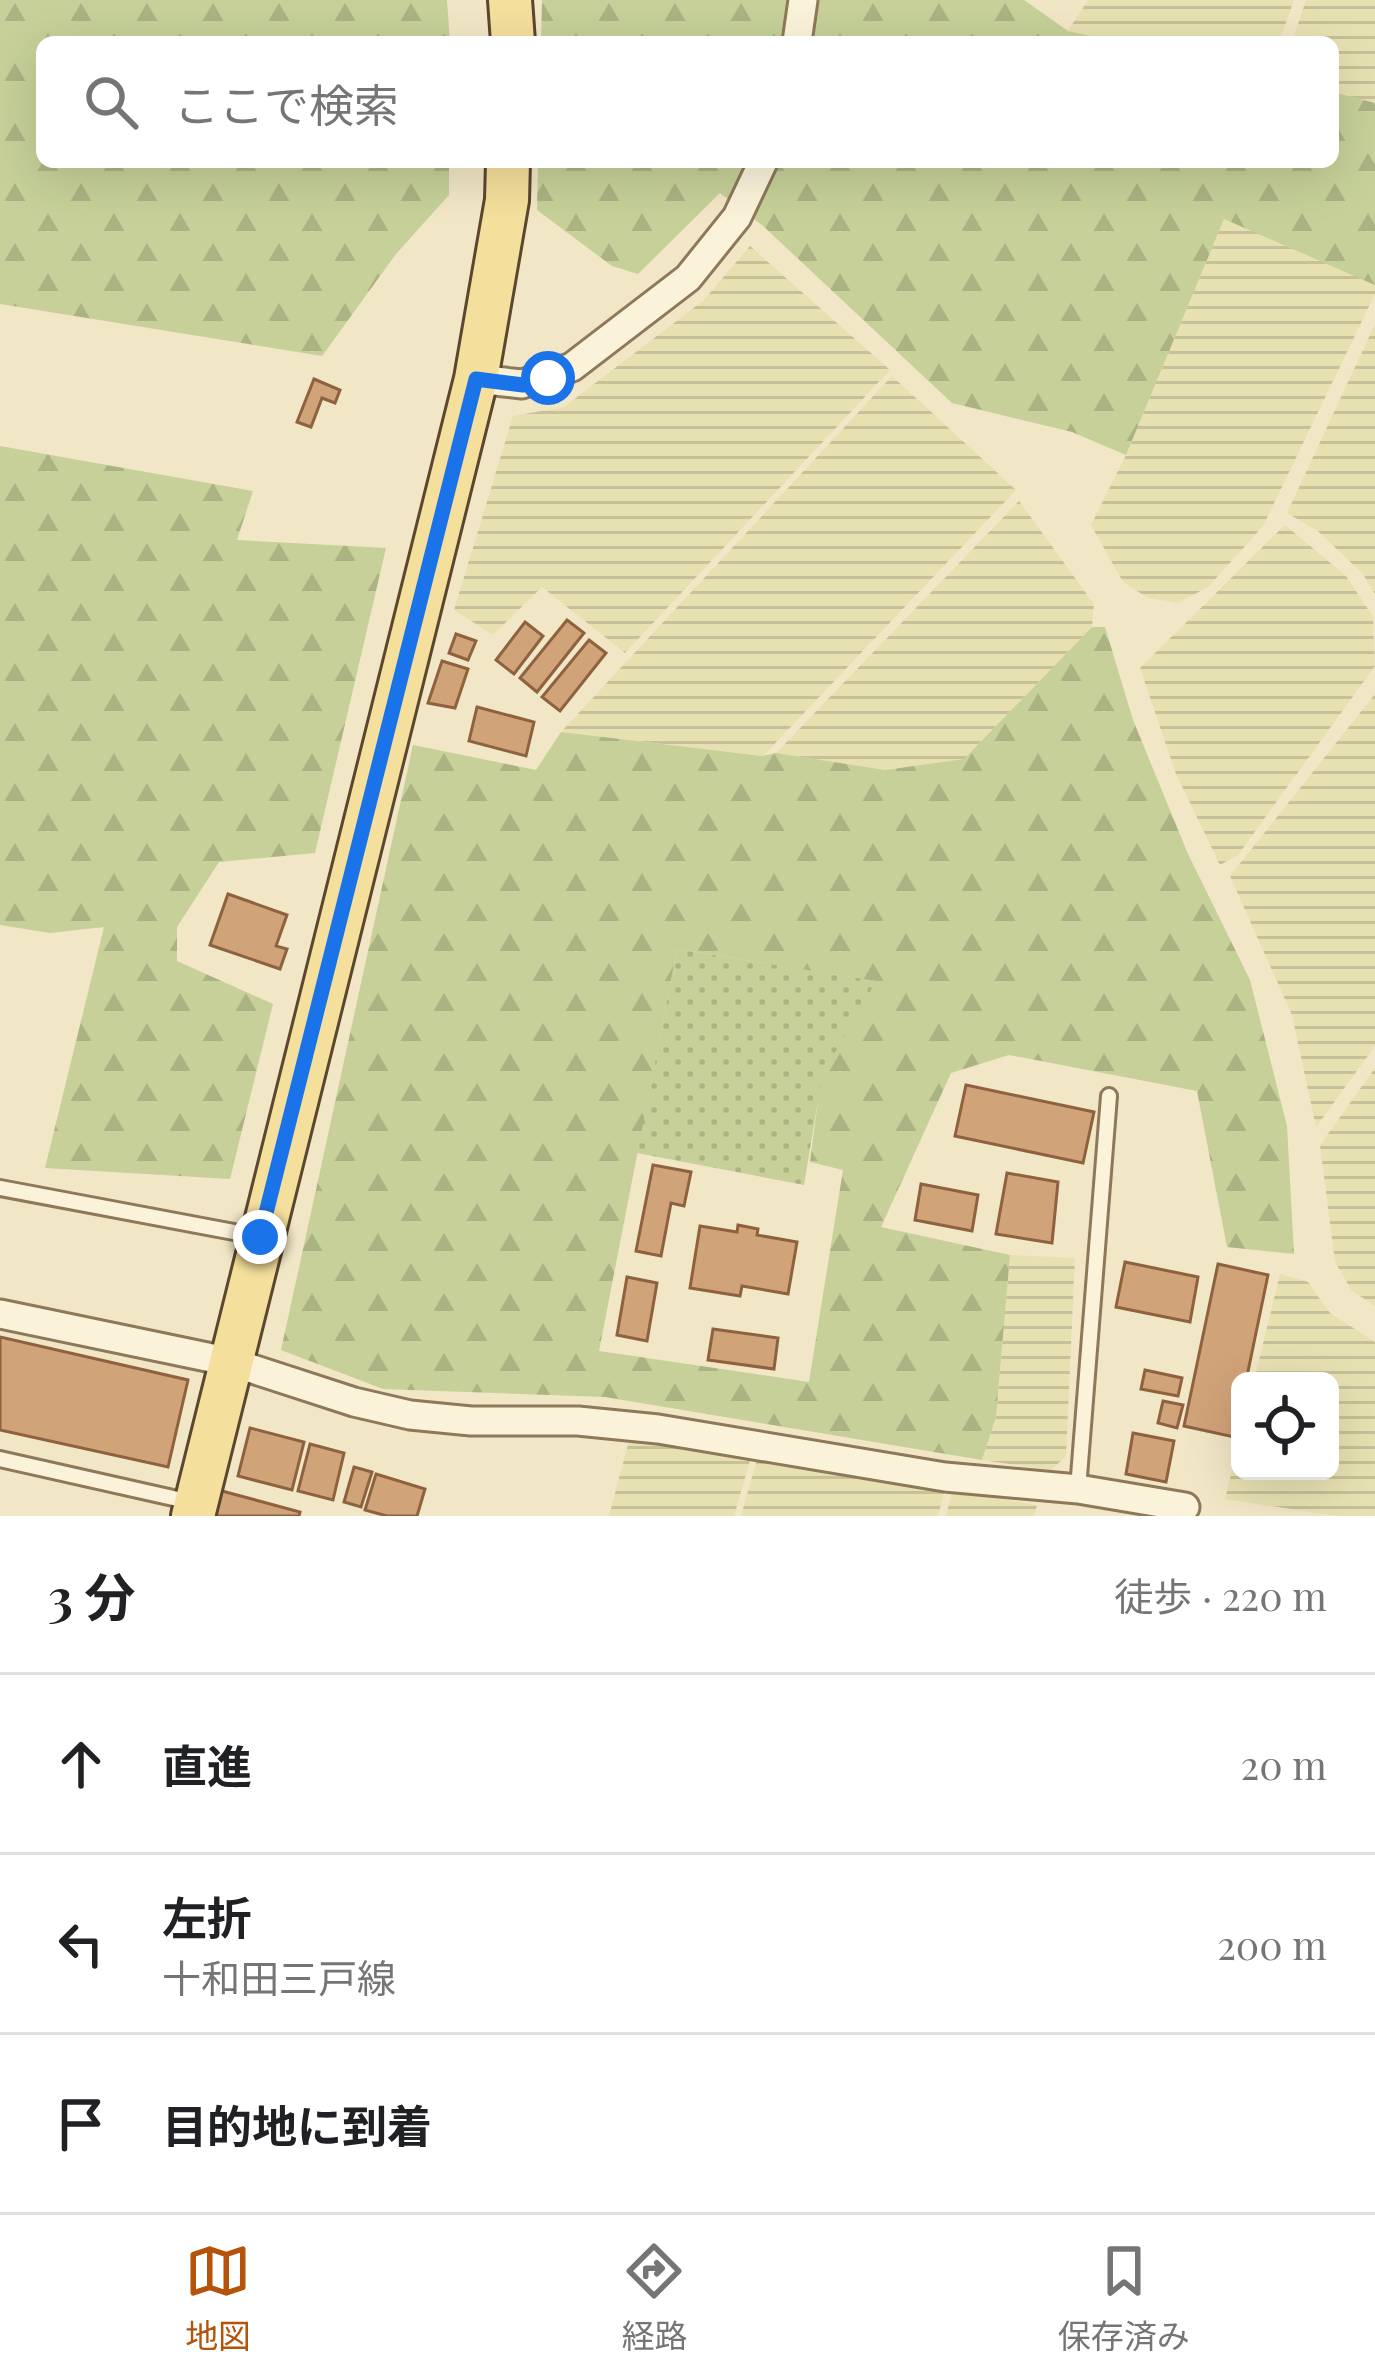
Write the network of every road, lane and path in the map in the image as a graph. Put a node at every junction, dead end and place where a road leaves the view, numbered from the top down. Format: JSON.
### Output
{"nodes":[{"id":1,"x":511,"y":0,"type":"edge"},
{"id":2,"x":803,"y":0,"type":"edge"},
{"id":3,"x":513,"y":36,"type":"edge"},
{"id":4,"x":798,"y":36,"type":"edge"},
{"id":5,"x":508,"y":168,"type":"edge"},
{"id":6,"x":760,"y":168,"type":"edge"},
{"id":7,"x":476,"y":379,"type":"junction"},
{"id":8,"x":1109,"y":1096,"type":"dead end"},
{"id":9,"x":0,"y":1188,"type":"edge"},
{"id":10,"x":260,"y":1237,"type":"junction"},
{"id":11,"x":0,"y":1314,"type":"edge"},
{"id":12,"x":231,"y":1362,"type":"junction"},
{"id":13,"x":0,"y":1459,"type":"edge"},
{"id":14,"x":1078,"y":1489,"type":"junction"},
{"id":15,"x":1186,"y":1507,"type":"dead end"},
{"id":16,"x":194,"y":1509,"type":"edge"}],
"edges":[{"from":1,"to":3,"type":"main road"},
{"from":2,"to":4,"type":"street"},
{"from":5,"to":7,"type":"main road"},
{"from":6,"to":7,"type":"street"},
{"from":7,"to":10,"type":"main road"},
{"from":8,"to":14,"type":"lane"},
{"from":9,"to":10,"type":"lane"},
{"from":10,"to":12,"type":"main road"},
{"from":11,"to":12,"type":"street"},
{"from":12,"to":14,"type":"street"},
{"from":12,"to":16,"type":"main road"},
{"from":13,"to":16,"type":"lane"},
{"from":14,"to":15,"type":"street"}]}
